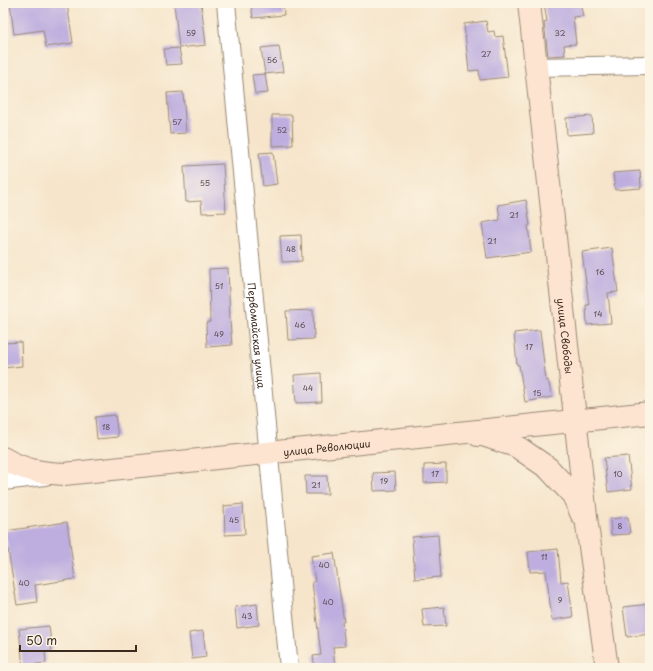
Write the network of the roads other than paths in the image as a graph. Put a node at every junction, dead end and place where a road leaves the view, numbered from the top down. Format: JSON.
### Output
{"nodes":[{"id":1,"x":226,"y":3,"type":"edge"},
{"id":2,"x":529,"y":3,"type":"edge"},
{"id":3,"x":650,"y":65,"type":"edge"},
{"id":4,"x":536,"y":68,"type":"junction"},
{"id":5,"x":650,"y":413,"type":"edge"},
{"id":6,"x":576,"y":421,"type":"junction"},
{"id":7,"x":446,"y":434,"type":"junction"},
{"id":8,"x":269,"y":452,"type":"junction"},
{"id":9,"x":3,"y":458,"type":"edge"},
{"id":10,"x":64,"y":474,"type":"junction"},
{"id":11,"x":3,"y":481,"type":"edge"},
{"id":12,"x":586,"y":525,"type":"junction"},
{"id":13,"x":289,"y":668,"type":"edge"},
{"id":14,"x":607,"y":668,"type":"edge"}],
"edges":[{"from":1,"to":8,"type":"street","name":"Первомайская улица"},
{"from":2,"to":4,"type":"main road","name":"улица Свободы"},
{"from":3,"to":4,"type":"street"},
{"from":4,"to":6,"type":"main road","name":"улица Свободы"},
{"from":5,"to":6,"type":"main road","name":"улица Революции"},
{"from":6,"to":7,"type":"main road","name":"улица Революции"},
{"from":6,"to":12,"type":"main road","name":"улица Свободы"},
{"from":7,"to":8,"type":"main road","name":"улица Революции"},
{"from":7,"to":12,"type":"main road"},
{"from":8,"to":10,"type":"main road","name":"улица Революции"},
{"from":8,"to":13,"type":"street","name":"Первомайская улица"},
{"from":9,"to":10,"type":"main road"},
{"from":10,"to":11,"type":"street","name":"улица Революции"},
{"from":12,"to":14,"type":"main road","name":"улица Свободы"}]}
